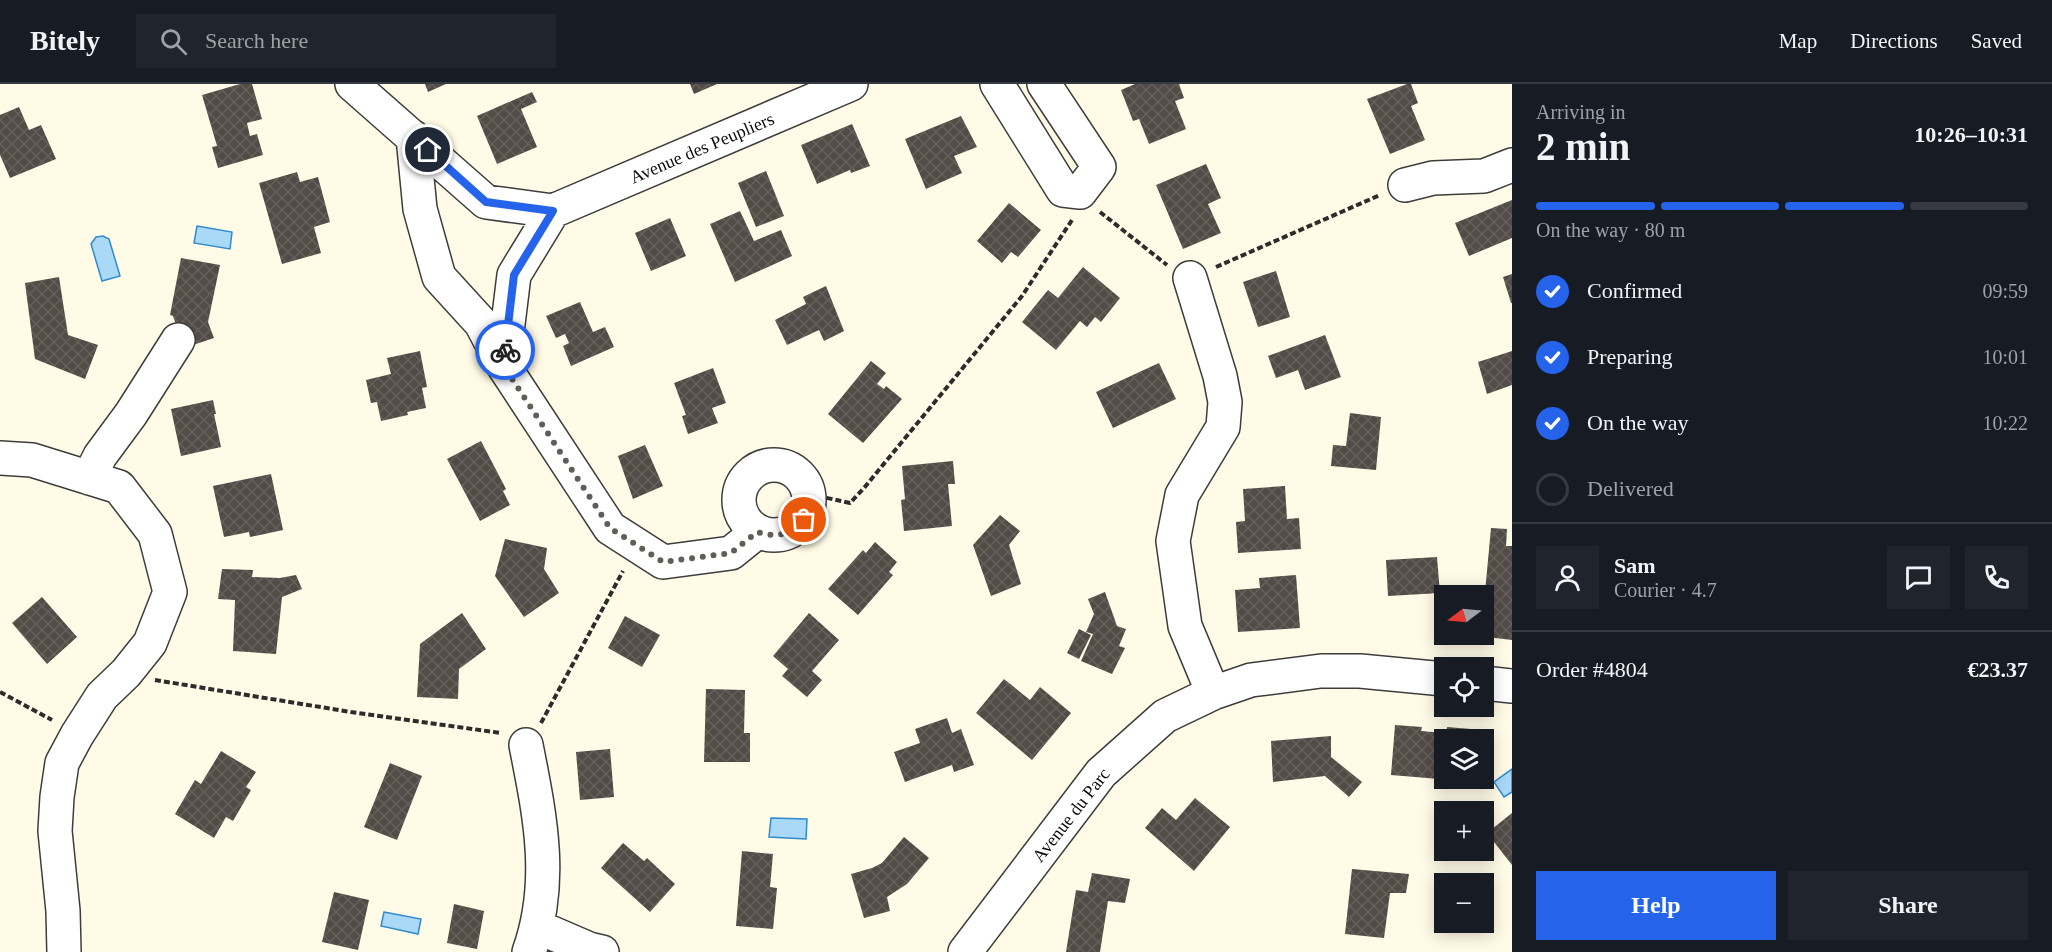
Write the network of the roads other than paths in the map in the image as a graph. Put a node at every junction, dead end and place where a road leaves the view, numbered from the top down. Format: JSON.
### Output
{"nodes":[{"id":1,"x":352,"y":84,"type":"edge"},
{"id":2,"x":851,"y":84,"type":"edge"},
{"id":3,"x":997,"y":84,"type":"edge"},
{"id":4,"x":1044,"y":84,"type":"edge"},
{"id":5,"x":413,"y":138,"type":"junction"},
{"id":6,"x":1512,"y":165,"type":"edge"},
{"id":7,"x":1405,"y":185,"type":"road end"},
{"id":8,"x":553,"y":211,"type":"junction"},
{"id":9,"x":1190,"y":278,"type":"road end"},
{"id":10,"x":178,"y":340,"type":"dead end"},
{"id":11,"x":503,"y":365,"type":"junction"},
{"id":12,"x":0,"y":458,"type":"edge"},
{"id":13,"x":88,"y":478,"type":"junction"},
{"id":14,"x":757,"y":532,"type":"junction"},
{"id":15,"x":1434,"y":678,"type":"edge"},
{"id":16,"x":1494,"y":684,"type":"edge"},
{"id":17,"x":1512,"y":686,"type":"edge"},
{"id":18,"x":1213,"y":693,"type":"junction"},
{"id":19,"x":526,"y":746,"type":"road end"},
{"id":20,"x":534,"y":940,"type":"edge"},
{"id":21,"x":64,"y":952,"type":"edge"},
{"id":22,"x":602,"y":952,"type":"edge"},
{"id":23,"x":965,"y":952,"type":"edge"}],
"edges":[{"from":1,"to":5,"type":"street"},
{"from":2,"to":8,"type":"street","name":"Avenue des Peupliers"},
{"from":3,"to":4,"type":"street"},
{"from":5,"to":8,"type":"street"},
{"from":5,"to":11,"type":"street"},
{"from":6,"to":7,"type":"street"},
{"from":8,"to":11,"type":"street"},
{"from":9,"to":18,"type":"street"},
{"from":10,"to":13,"type":"street"},
{"from":11,"to":14,"type":"street"},
{"from":12,"to":13,"type":"street"},
{"from":13,"to":21,"type":"street"},
{"from":14,"to":14,"type":"street"},
{"from":15,"to":18,"type":"street","name":"Avenue du Parc"},
{"from":16,"to":17,"type":"street"},
{"from":18,"to":23,"type":"street","name":"Avenue du Parc"},
{"from":19,"to":20,"type":"street"},
{"from":20,"to":22,"type":"street"}]}
